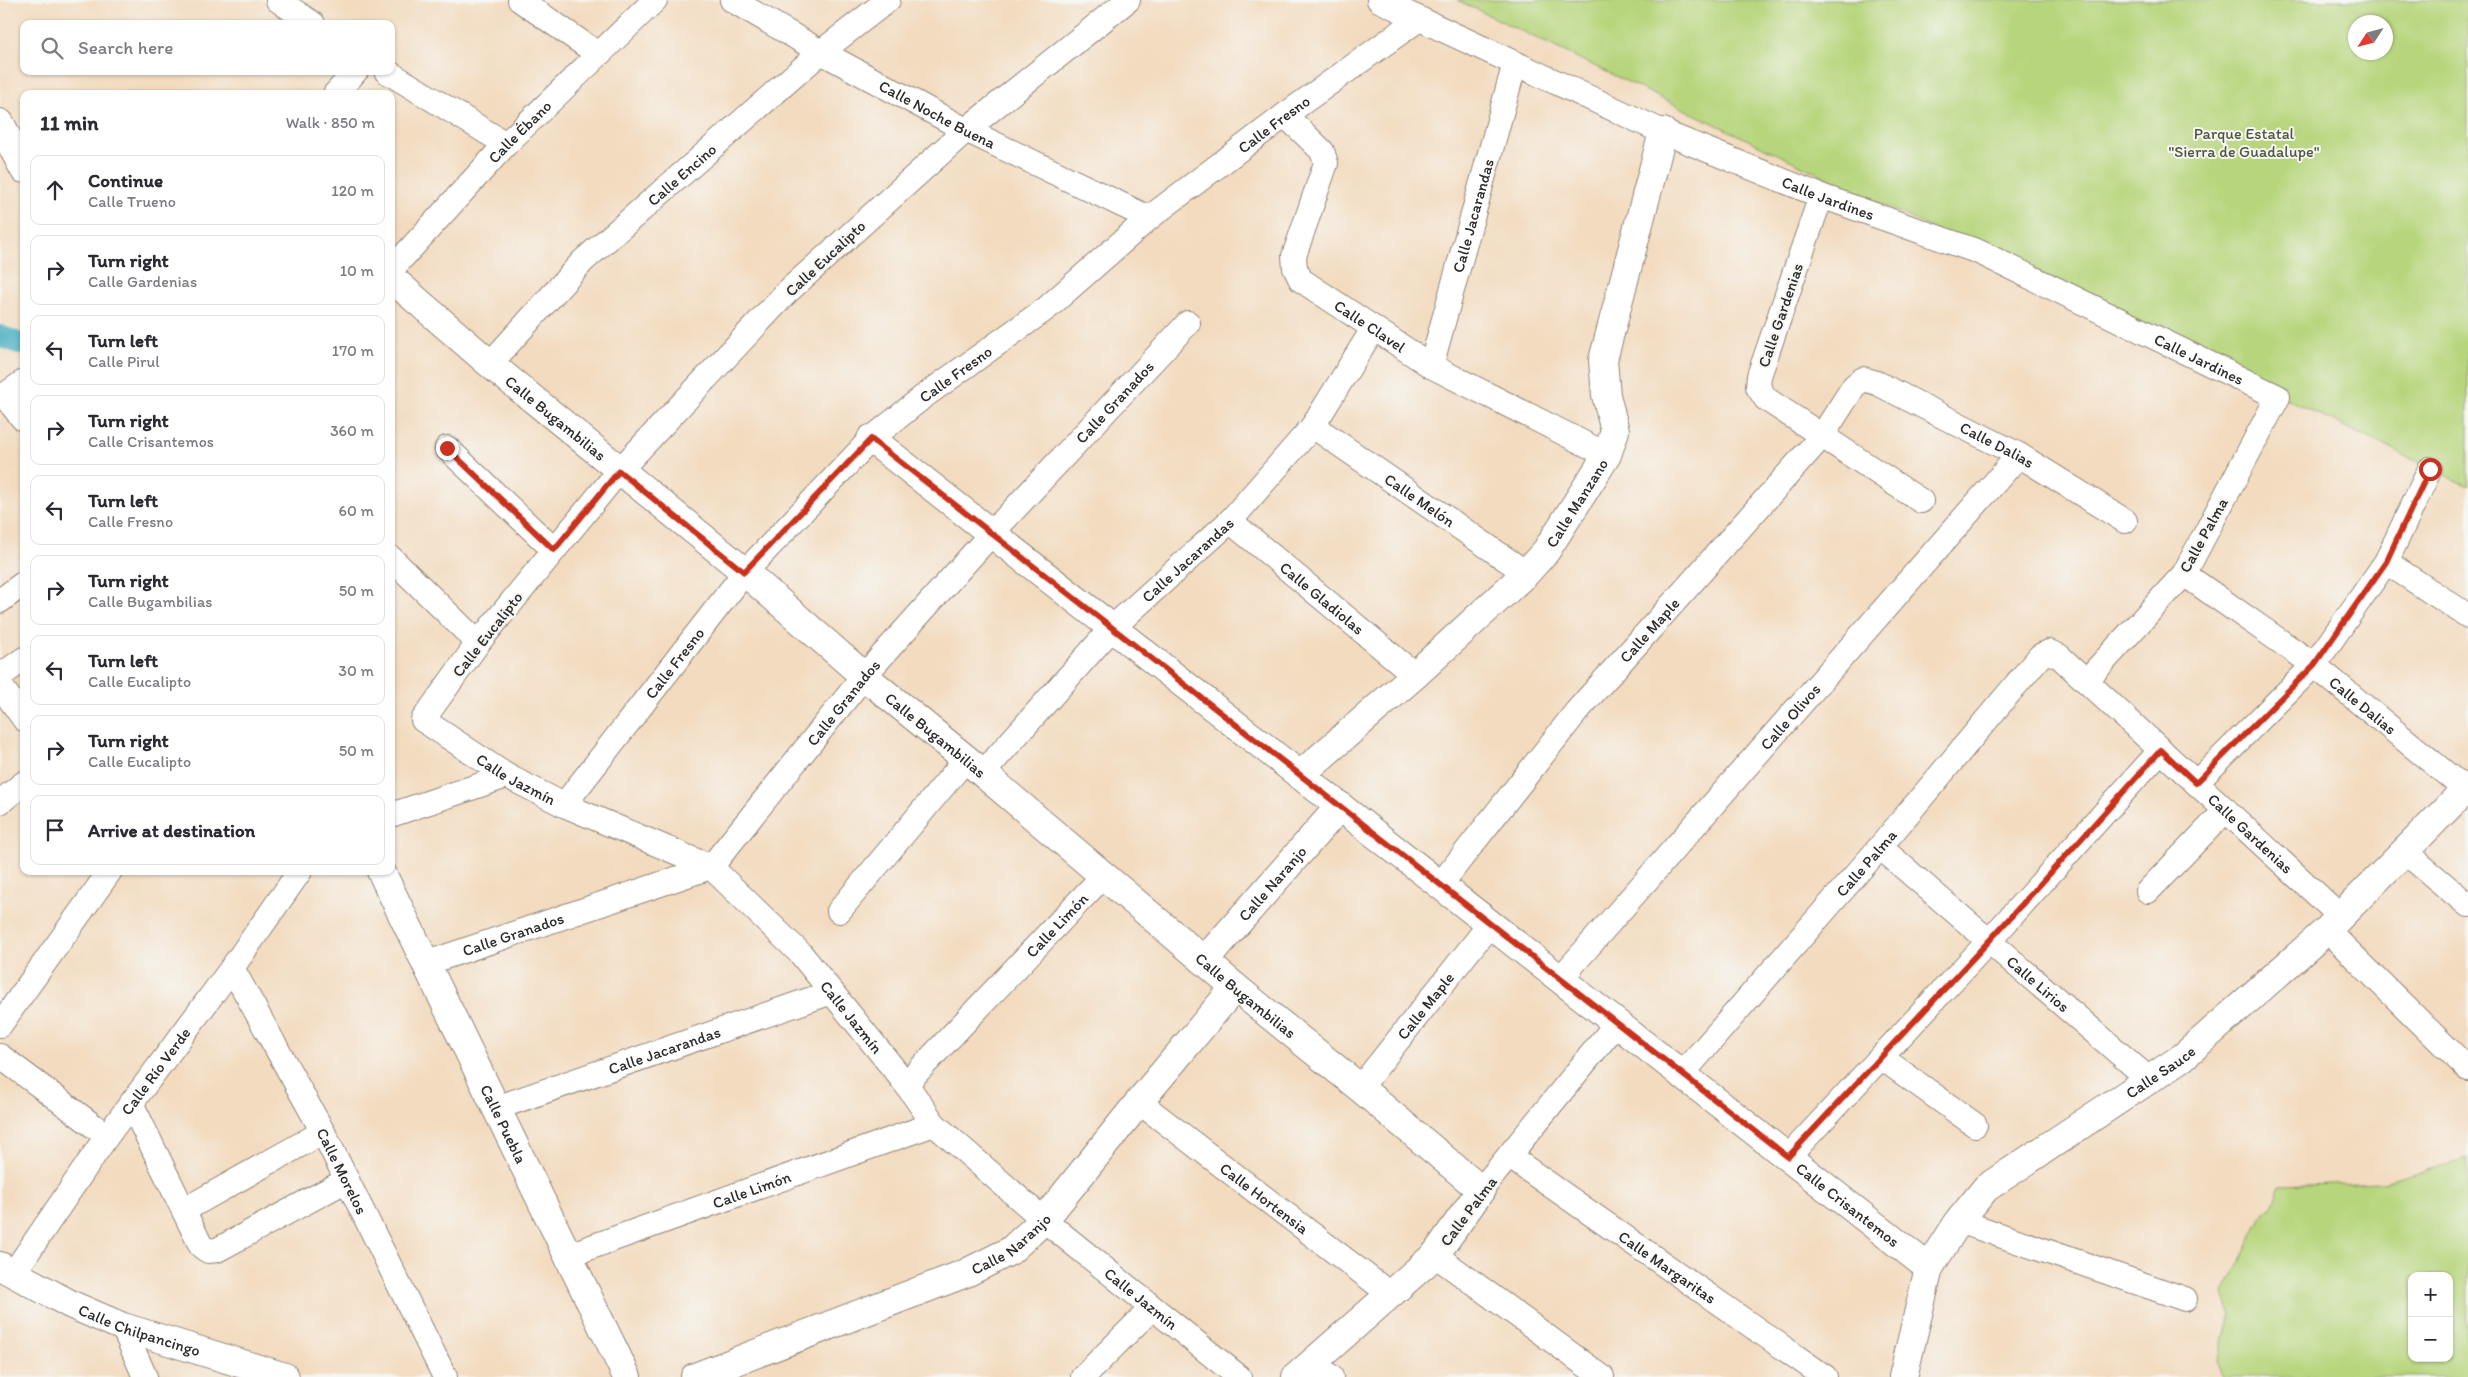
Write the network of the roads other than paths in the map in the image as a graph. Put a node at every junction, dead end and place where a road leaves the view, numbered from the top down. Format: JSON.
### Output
{"nodes":[{"id":1,"x":278,"y":0,"type":"edge"},
{"id":2,"x":520,"y":0,"type":"edge"},
{"id":3,"x":655,"y":0,"type":"edge"},
{"id":4,"x":732,"y":0,"type":"edge"},
{"id":5,"x":888,"y":0,"type":"edge"},
{"id":6,"x":1128,"y":0,"type":"edge"},
{"id":7,"x":1379,"y":0,"type":"edge"},
{"id":8,"x":1419,"y":19,"type":"junction"},
{"id":9,"x":307,"y":20,"type":"edge"},
{"id":10,"x":821,"y":52,"type":"junction"},
{"id":11,"x":598,"y":54,"type":"junction"},
{"id":12,"x":1515,"y":63,"type":"junction"},
{"id":13,"x":352,"y":75,"type":"edge"},
{"id":14,"x":393,"y":75,"type":"edge"},
{"id":15,"x":339,"y":90,"type":"edge"},
{"id":16,"x":1285,"y":116,"type":"junction"},
{"id":17,"x":0,"y":123,"type":"edge"},
{"id":18,"x":966,"y":130,"type":"junction"},
{"id":19,"x":1664,"y":132,"type":"junction"},
{"id":20,"x":506,"y":144,"type":"junction"},
{"id":21,"x":20,"y":161,"type":"edge"},
{"id":22,"x":1821,"y":196,"type":"junction"},
{"id":23,"x":1149,"y":218,"type":"junction"},
{"id":24,"x":395,"y":266,"type":"edge"},
{"id":25,"x":395,"y":281,"type":"edge"},
{"id":26,"x":1188,"y":324,"type":"dead end"},
{"id":27,"x":1373,"y":329,"type":"junction"},
{"id":28,"x":490,"y":364,"type":"junction"},
{"id":29,"x":1431,"y":366,"type":"junction"},
{"id":30,"x":1863,"y":379,"type":"joint"},
{"id":31,"x":10,"y":394,"type":"edge"},
{"id":32,"x":2278,"y":396,"type":"joint"},
{"id":33,"x":20,"y":410,"type":"edge"},
{"id":34,"x":1313,"y":426,"type":"junction"},
{"id":35,"x":1822,"y":436,"type":"junction"},
{"id":36,"x":871,"y":439,"type":"junction"},
{"id":37,"x":447,"y":448,"type":"dead end"},
{"id":38,"x":1607,"y":455,"type":"junction"},
{"id":39,"x":2019,"y":455,"type":"junction"},
{"id":40,"x":2430,"y":469,"type":"dead end"},
{"id":41,"x":619,"y":471,"type":"junction"},
{"id":42,"x":1921,"y":502,"type":"dead end"},
{"id":43,"x":1230,"y":521,"type":"junction"},
{"id":44,"x":2125,"y":521,"type":"dead end"},
{"id":45,"x":991,"y":534,"type":"junction"},
{"id":46,"x":554,"y":550,"type":"junction"},
{"id":47,"x":395,"y":562,"type":"edge"},
{"id":48,"x":2386,"y":562,"type":"junction"},
{"id":49,"x":744,"y":572,"type":"junction"},
{"id":50,"x":1526,"y":573,"type":"junction"},
{"id":51,"x":2184,"y":574,"type":"junction"},
{"id":52,"x":20,"y":586,"type":"edge"},
{"id":53,"x":0,"y":601,"type":"edge"},
{"id":54,"x":2468,"y":616,"type":"edge"},
{"id":55,"x":1112,"y":628,"type":"junction"},
{"id":56,"x":478,"y":643,"type":"junction"},
{"id":57,"x":2049,"y":652,"type":"joint"},
{"id":58,"x":20,"y":662,"type":"edge"},
{"id":59,"x":2314,"y":665,"type":"junction"},
{"id":60,"x":1415,"y":675,"type":"junction"},
{"id":61,"x":0,"y":676,"type":"edge"},
{"id":62,"x":864,"y":676,"type":"junction"},
{"id":63,"x":2086,"y":681,"type":"junction"},
{"id":64,"x":0,"y":685,"type":"edge"},
{"id":65,"x":20,"y":712,"type":"edge"},
{"id":66,"x":422,"y":720,"type":"joint"},
{"id":67,"x":2161,"y":750,"type":"junction"},
{"id":68,"x":974,"y":766,"type":"junction"},
{"id":69,"x":1300,"y":775,"type":"junction"},
{"id":70,"x":507,"y":776,"type":"junction"},
{"id":71,"x":2196,"y":783,"type":"junction"},
{"id":72,"x":20,"y":786,"type":"edge"},
{"id":73,"x":2467,"y":788,"type":"edge"},
{"id":74,"x":0,"y":802,"type":"edge"},
{"id":75,"x":564,"y":805,"type":"junction"},
{"id":76,"x":1340,"y":806,"type":"junction"},
{"id":77,"x":2226,"y":810,"type":"junction"},
{"id":78,"x":395,"y":814,"type":"edge"},
{"id":79,"x":1880,"y":847,"type":"junction"},
{"id":80,"x":2405,"y":852,"type":"junction"},
{"id":81,"x":711,"y":867,"type":"junction"},
{"id":82,"x":107,"y":875,"type":"edge"},
{"id":83,"x":297,"y":875,"type":"edge"},
{"id":84,"x":383,"y":875,"type":"edge"},
{"id":85,"x":1104,"y":875,"type":"junction"},
{"id":86,"x":1440,"y":885,"type":"junction"},
{"id":87,"x":2148,"y":891,"type":"dead end"},
{"id":88,"x":2468,"y":905,"type":"edge"},
{"id":89,"x":839,"y":911,"type":"dead end"},
{"id":90,"x":2333,"y":923,"type":"junction"},
{"id":91,"x":1490,"y":924,"type":"junction"},
{"id":92,"x":1989,"y":941,"type":"junction"},
{"id":93,"x":1205,"y":960,"type":"junction"},
{"id":94,"x":424,"y":964,"type":"junction"},
{"id":95,"x":232,"y":968,"type":"junction"},
{"id":96,"x":1560,"y":979,"type":"junction"},
{"id":97,"x":1235,"y":987,"type":"junction"},
{"id":98,"x":832,"y":992,"type":"junction"},
{"id":99,"x":1617,"y":1023,"type":"junction"},
{"id":100,"x":0,"y":1025,"type":"edge"},
{"id":101,"x":0,"y":1056,"type":"edge"},
{"id":102,"x":1882,"y":1058,"type":"junction"},
{"id":103,"x":2468,"y":1070,"type":"edge"},
{"id":104,"x":1682,"y":1074,"type":"junction"},
{"id":105,"x":2150,"y":1080,"type":"junction"},
{"id":106,"x":906,"y":1084,"type":"junction"},
{"id":107,"x":1360,"y":1088,"type":"junction"},
{"id":108,"x":1139,"y":1102,"type":"junction"},
{"id":109,"x":132,"y":1105,"type":"junction"},
{"id":110,"x":496,"y":1108,"type":"junction"},
{"id":111,"x":934,"y":1124,"type":"junction"},
{"id":112,"x":1975,"y":1125,"type":"dead end"},
{"id":113,"x":323,"y":1132,"type":"junction"},
{"id":114,"x":107,"y":1136,"type":"junction"},
{"id":115,"x":1510,"y":1157,"type":"junction"},
{"id":116,"x":1788,"y":1157,"type":"junction"},
{"id":117,"x":347,"y":1180,"type":"junction"},
{"id":118,"x":1482,"y":1190,"type":"junction"},
{"id":119,"x":184,"y":1210,"type":"junction"},
{"id":120,"x":1044,"y":1220,"type":"junction"},
{"id":121,"x":1959,"y":1220,"type":"junction"},
{"id":122,"x":569,"y":1255,"type":"junction"},
{"id":123,"x":1435,"y":1256,"type":"junction"},
{"id":124,"x":1929,"y":1268,"type":"junction"},
{"id":125,"x":6,"y":1270,"type":"edge"},
{"id":126,"x":1390,"y":1294,"type":"junction"},
{"id":127,"x":2185,"y":1299,"type":"dead end"},
{"id":128,"x":1152,"y":1308,"type":"junction"},
{"id":129,"x":123,"y":1327,"type":"junction"},
{"id":130,"x":1313,"y":1372,"type":"edge"},
{"id":131,"x":145,"y":1377,"type":"edge"},
{"id":132,"x":286,"y":1377,"type":"edge"},
{"id":133,"x":446,"y":1377,"type":"edge"},
{"id":134,"x":627,"y":1377,"type":"edge"},
{"id":135,"x":696,"y":1377,"type":"edge"},
{"id":136,"x":1083,"y":1377,"type":"edge"},
{"id":137,"x":1239,"y":1377,"type":"edge"},
{"id":138,"x":1602,"y":1377,"type":"edge"},
{"id":139,"x":1825,"y":1377,"type":"edge"},
{"id":140,"x":1903,"y":1377,"type":"edge"}],
"edges":[{"from":1,"to":9,"type":"street"},
{"from":2,"to":11,"type":"street"},
{"from":3,"to":11,"type":"street","name":"Calle Ébano"},
{"from":4,"to":10,"type":"street","name":"Calle Noche Buena"},
{"from":5,"to":10,"type":"street","name":"Calle Encino"},
{"from":6,"to":18,"type":"street","name":"Calle Eucalipto"},
{"from":7,"to":8,"type":"street","name":"Calle Jardines"},
{"from":8,"to":12,"type":"street","name":"Calle Jardines"},
{"from":8,"to":16,"type":"street","name":"Calle Fresno"},
{"from":10,"to":18,"type":"street","name":"Calle Noche Buena"},
{"from":10,"to":28,"type":"street","name":"Calle Encino"},
{"from":11,"to":20,"type":"street","name":"Calle Ébano"},
{"from":12,"to":19,"type":"street","name":"Calle Jardines"},
{"from":12,"to":29,"type":"street","name":"Calle Jacarandas"},
{"from":13,"to":15,"type":"street"},
{"from":14,"to":20,"type":"street"},
{"from":16,"to":23,"type":"street","name":"Calle Fresno"},
{"from":16,"to":27,"type":"street","name":"Calle Clavel"},
{"from":17,"to":21,"type":"street"},
{"from":18,"to":23,"type":"street","name":"Calle Noche Buena"},
{"from":18,"to":41,"type":"street","name":"Calle Eucalipto"},
{"from":19,"to":22,"type":"street","name":"Calle Jardines"},
{"from":19,"to":38,"type":"street","name":"Calle Manzano"},
{"from":20,"to":24,"type":"street","name":"Calle Ébano"},
{"from":22,"to":32,"type":"street","name":"Calle Jardines"},
{"from":22,"to":35,"type":"street","name":"Calle Gardenias"},
{"from":23,"to":36,"type":"street","name":"Calle Fresno"},
{"from":25,"to":28,"type":"street","name":"Calle Bugambilias"},
{"from":26,"to":45,"type":"street","name":"Calle Granados"},
{"from":27,"to":29,"type":"street","name":"Calle Clavel"},
{"from":27,"to":34,"type":"street","name":"Calle Jacarandas"},
{"from":28,"to":41,"type":"street","name":"Calle Bugambilias"},
{"from":29,"to":38,"type":"street","name":"Calle Clavel"},
{"from":30,"to":35,"type":"street","name":"Calle Maple"},
{"from":30,"to":39,"type":"street","name":"Calle Dalias"},
{"from":31,"to":33,"type":"street"},
{"from":32,"to":51,"type":"street","name":"Calle Palma"},
{"from":34,"to":43,"type":"street","name":"Calle Jacarandas"},
{"from":34,"to":50,"type":"street","name":"Calle Melón"},
{"from":35,"to":42,"type":"street","name":"Calle Gardenias"},
{"from":35,"to":86,"type":"street","name":"Calle Maple"},
{"from":36,"to":45,"type":"street","name":"Calle Crisantemos"},
{"from":36,"to":49,"type":"street","name":"Calle Fresno"},
{"from":37,"to":46,"type":"street"},
{"from":38,"to":50,"type":"street","name":"Calle Manzano"},
{"from":39,"to":44,"type":"street","name":"Calle Dalias"},
{"from":39,"to":96,"type":"street","name":"Calle Olivos"},
{"from":40,"to":48,"type":"street"},
{"from":41,"to":46,"type":"street","name":"Calle Eucalipto"},
{"from":41,"to":49,"type":"street","name":"Calle Bugambilias"},
{"from":43,"to":55,"type":"street","name":"Calle Jacarandas"},
{"from":43,"to":60,"type":"street","name":"Calle Gladiolas"},
{"from":45,"to":55,"type":"street","name":"Calle Crisantemos"},
{"from":45,"to":62,"type":"street","name":"Calle Granados"},
{"from":46,"to":56,"type":"street","name":"Calle Eucalipto"},
{"from":47,"to":56,"type":"street"},
{"from":48,"to":54,"type":"street"},
{"from":48,"to":59,"type":"street"},
{"from":49,"to":62,"type":"street","name":"Calle Bugambilias"},
{"from":49,"to":75,"type":"street","name":"Calle Fresno"},
{"from":50,"to":60,"type":"street","name":"Calle Manzano"},
{"from":51,"to":59,"type":"street","name":"Calle Dalias"},
{"from":51,"to":63,"type":"street","name":"Calle Palma"},
{"from":52,"to":53,"type":"street"},
{"from":55,"to":68,"type":"street","name":"Calle Jacarandas"},
{"from":55,"to":69,"type":"street","name":"Calle Crisantemos"},
{"from":56,"to":66,"type":"street","name":"Calle Eucalipto"},
{"from":57,"to":63,"type":"street","name":"Calle Gardenias"},
{"from":57,"to":79,"type":"street","name":"Calle Palma"},
{"from":58,"to":61,"type":"street"},
{"from":59,"to":71,"type":"street"},
{"from":59,"to":73,"type":"street","name":"Calle Dalias"},
{"from":60,"to":69,"type":"street","name":"Calle Manzano"},
{"from":62,"to":68,"type":"street","name":"Calle Bugambilias"},
{"from":62,"to":81,"type":"street","name":"Calle Granados"},
{"from":63,"to":67,"type":"street","name":"Calle Gardenias"},
{"from":64,"to":65,"type":"street"},
{"from":66,"to":70,"type":"street","name":"Calle Jazmín"},
{"from":67,"to":71,"type":"street","name":"Calle Gardenias"},
{"from":67,"to":92,"type":"street"},
{"from":68,"to":85,"type":"street","name":"Calle Bugambilias"},
{"from":68,"to":89,"type":"street","name":"Calle Jacarandas"},
{"from":69,"to":76,"type":"street","name":"Calle Crisantemos"},
{"from":70,"to":75,"type":"street","name":"Calle Jazmín"},
{"from":70,"to":78,"type":"street"},
{"from":71,"to":77,"type":"street","name":"Calle Gardenias"},
{"from":72,"to":74,"type":"street"},
{"from":73,"to":80,"type":"street","name":"Calle Sauce"},
{"from":75,"to":81,"type":"street","name":"Calle Jazmín"},
{"from":76,"to":86,"type":"street","name":"Calle Crisantemos"},
{"from":76,"to":93,"type":"street","name":"Calle Naranjo"},
{"from":77,"to":87,"type":"street"},
{"from":77,"to":90,"type":"street","name":"Calle Gardenias"},
{"from":79,"to":92,"type":"street","name":"Calle Lirios"},
{"from":79,"to":104,"type":"street","name":"Calle Palma"},
{"from":80,"to":88,"type":"street"},
{"from":80,"to":90,"type":"street","name":"Calle Sauce"},
{"from":81,"to":94,"type":"street","name":"Calle Granados"},
{"from":81,"to":98,"type":"street","name":"Calle Jazmín"},
{"from":82,"to":100,"type":"street"},
{"from":83,"to":95,"type":"street","name":"Calle Río Verde"},
{"from":84,"to":94,"type":"street","name":"Calle Puebla"},
{"from":85,"to":93,"type":"street","name":"Calle Bugambilias"},
{"from":85,"to":106,"type":"street","name":"Calle Limón"},
{"from":86,"to":91,"type":"street","name":"Calle Crisantemos"},
{"from":90,"to":103,"type":"street","name":"Calle Gardenias"},
{"from":90,"to":105,"type":"street","name":"Calle Sauce"},
{"from":91,"to":96,"type":"street","name":"Calle Crisantemos"},
{"from":91,"to":107,"type":"street","name":"Calle Maple"},
{"from":92,"to":102,"type":"street"},
{"from":92,"to":105,"type":"street","name":"Calle Lirios"},
{"from":93,"to":97,"type":"street","name":"Calle Bugambilias"},
{"from":94,"to":110,"type":"street","name":"Calle Puebla"},
{"from":95,"to":109,"type":"street","name":"Calle Río Verde"},
{"from":95,"to":113,"type":"street","name":"Calle Morelos"},
{"from":96,"to":99,"type":"street","name":"Calle Crisantemos"},
{"from":97,"to":107,"type":"street","name":"Calle Bugambilias"},
{"from":97,"to":108,"type":"street","name":"Calle Naranjo"},
{"from":98,"to":106,"type":"street","name":"Calle Jazmín"},
{"from":98,"to":110,"type":"street","name":"Calle Jacarandas"},
{"from":99,"to":104,"type":"street","name":"Calle Crisantemos"},
{"from":99,"to":115,"type":"street","name":"Calle Palma"},
{"from":101,"to":114,"type":"street"},
{"from":102,"to":112,"type":"street"},
{"from":102,"to":116,"type":"street"},
{"from":104,"to":116,"type":"street","name":"Calle Crisantemos"},
{"from":105,"to":121,"type":"street","name":"Calle Sauce"},
{"from":106,"to":111,"type":"street","name":"Calle Jazmín"},
{"from":107,"to":118,"type":"street","name":"Calle Bugambilias"},
{"from":108,"to":120,"type":"street","name":"Calle Naranjo"},
{"from":108,"to":126,"type":"street","name":"Calle Hortensia"},
{"from":109,"to":114,"type":"street","name":"Calle Río Verde"},
{"from":109,"to":119,"type":"street"},
{"from":110,"to":122,"type":"street","name":"Calle Puebla"},
{"from":111,"to":120,"type":"street","name":"Calle Jazmín"},
{"from":111,"to":122,"type":"street","name":"Calle Limón"},
{"from":113,"to":117,"type":"street","name":"Calle Morelos"},
{"from":113,"to":119,"type":"street"},
{"from":114,"to":125,"type":"street","name":"Calle Río Verde"},
{"from":115,"to":118,"type":"street","name":"Calle Palma"},
{"from":115,"to":139,"type":"street","name":"Calle Margaritas"},
{"from":116,"to":124,"type":"street","name":"Calle Crisantemos"},
{"from":117,"to":119,"type":"street"},
{"from":117,"to":133,"type":"street","name":"Calle Morelos"},
{"from":118,"to":123,"type":"street","name":"Calle Palma"},
{"from":120,"to":128,"type":"street","name":"Calle Jazmín"},
{"from":120,"to":135,"type":"street","name":"Calle Naranjo"},
{"from":121,"to":124,"type":"street","name":"Calle Sauce"},
{"from":121,"to":127,"type":"street"},
{"from":122,"to":134,"type":"street","name":"Calle Puebla"},
{"from":123,"to":126,"type":"street","name":"Calle Palma"},
{"from":123,"to":138,"type":"street"},
{"from":124,"to":140,"type":"street","name":"Calle Sauce"},
{"from":125,"to":129,"type":"street","name":"Calle Chilpancingo"},
{"from":126,"to":130,"type":"street","name":"Calle Palma"},
{"from":128,"to":136,"type":"street"},
{"from":128,"to":137,"type":"street","name":"Calle Jazmín"},
{"from":129,"to":131,"type":"street"},
{"from":129,"to":132,"type":"street","name":"Calle Chilpancingo"}]}
